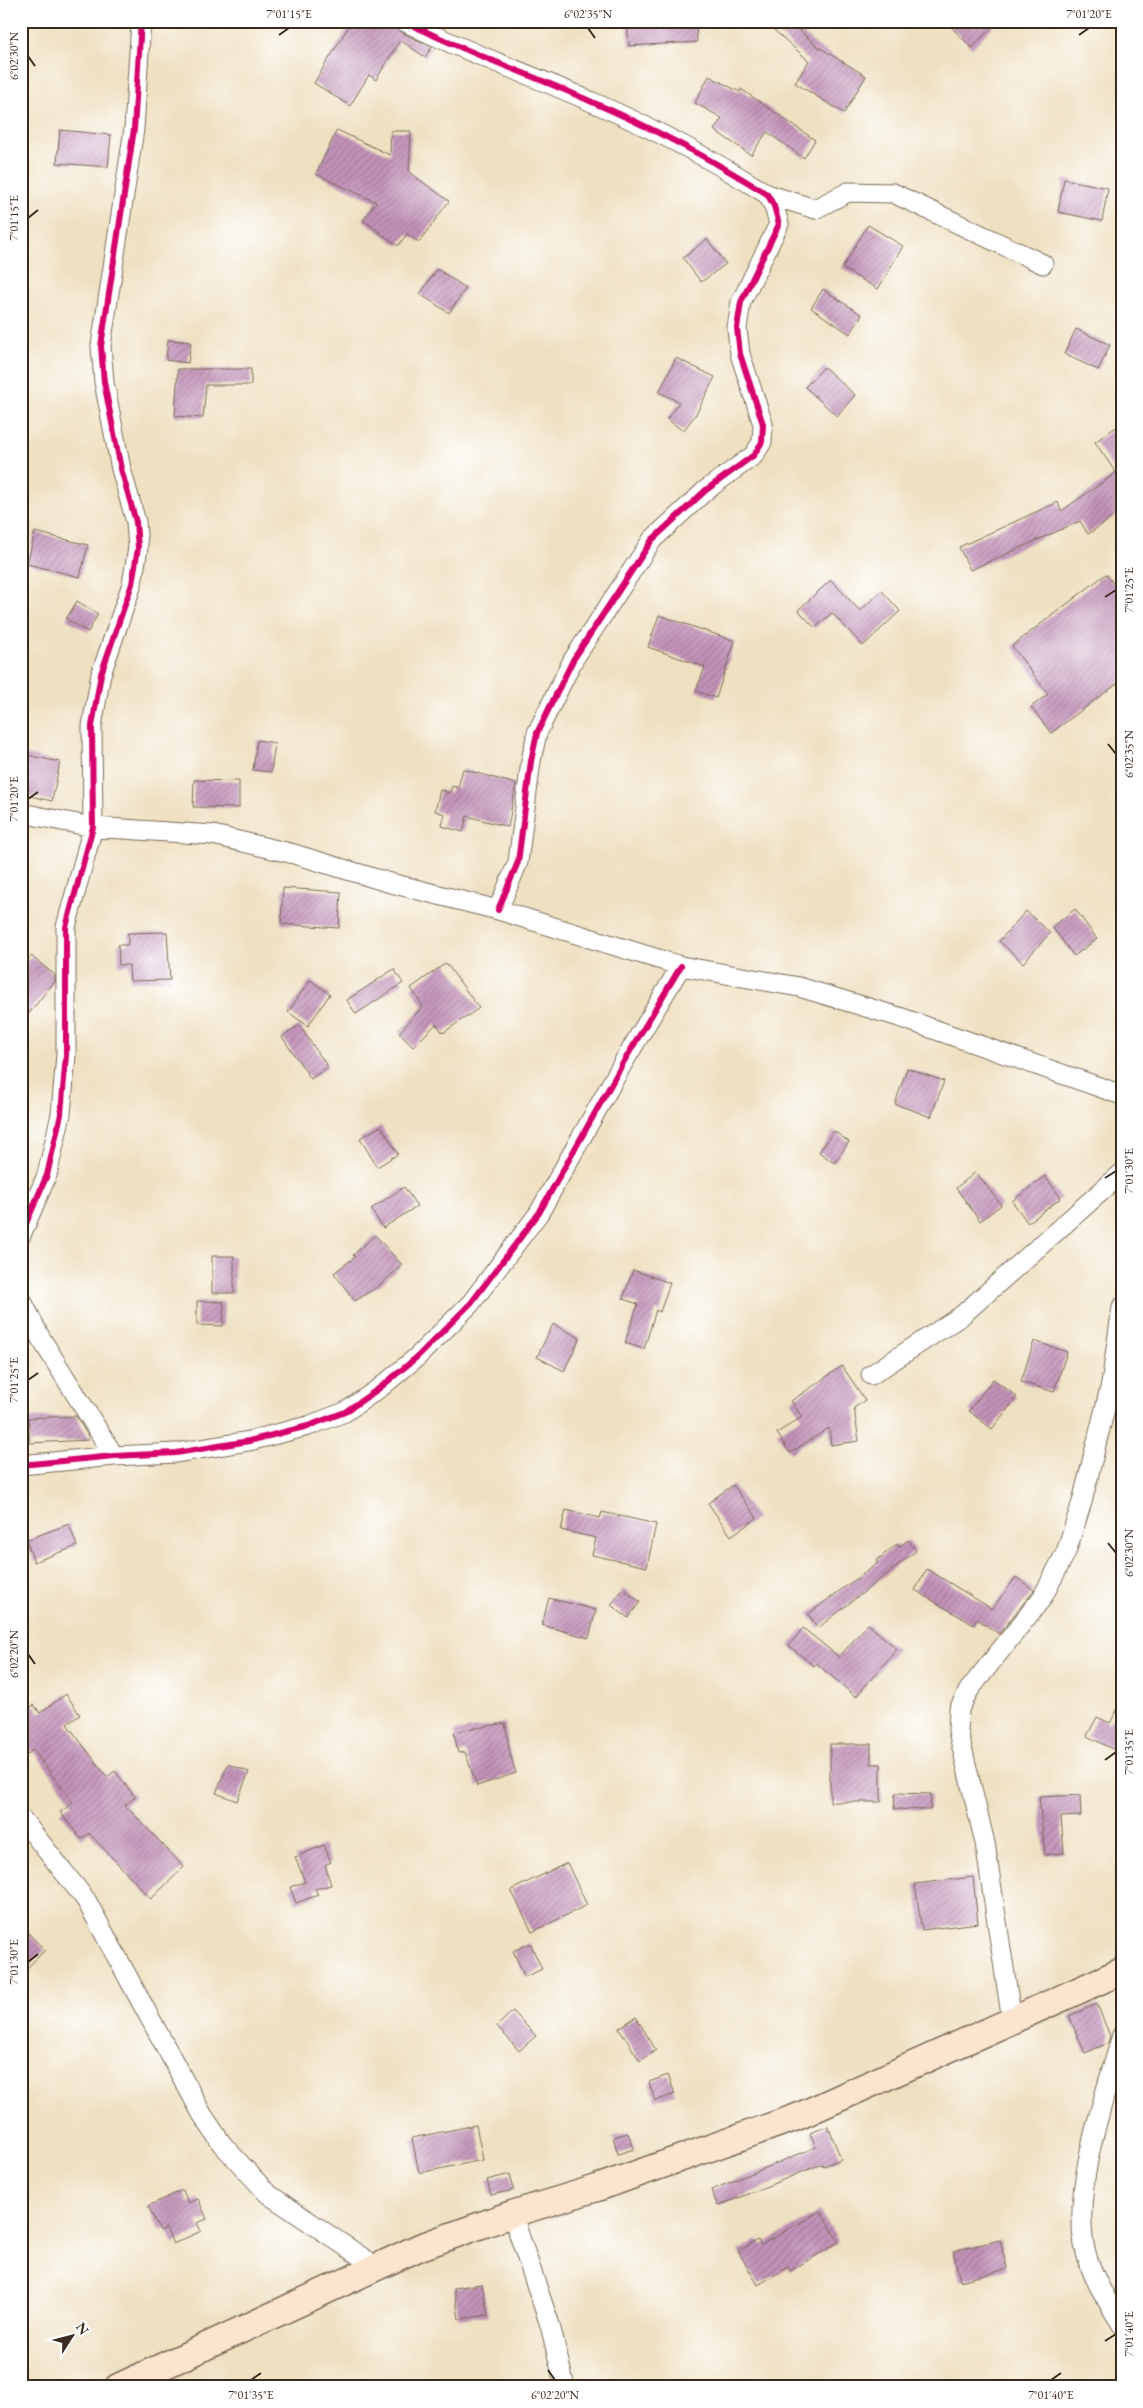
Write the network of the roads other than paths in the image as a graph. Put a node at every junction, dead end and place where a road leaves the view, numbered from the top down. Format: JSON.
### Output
{"nodes":[{"id":1,"x":141,"y":21,"type":"edge"},
{"id":2,"x":404,"y":21,"type":"edge"},
{"id":3,"x":767,"y":194,"type":"junction"},
{"id":4,"x":1043,"y":264,"type":"dead end"},
{"id":5,"x":21,"y":813,"type":"edge"},
{"id":6,"x":93,"y":827,"type":"junction"},
{"id":7,"x":498,"y":910,"type":"junction"},
{"id":8,"x":681,"y":966,"type":"junction"},
{"id":9,"x":1122,"y":1095,"type":"edge"},
{"id":10,"x":1122,"y":1173,"type":"edge"},
{"id":11,"x":21,"y":1234,"type":"edge"},
{"id":12,"x":21,"y":1299,"type":"edge"},
{"id":13,"x":1122,"y":1307,"type":"edge"},
{"id":14,"x":871,"y":1375,"type":"dead end"},
{"id":15,"x":114,"y":1456,"type":"junction"},
{"id":16,"x":21,"y":1466,"type":"edge"},
{"id":17,"x":21,"y":1818,"type":"edge"},
{"id":18,"x":1122,"y":1971,"type":"edge"},
{"id":19,"x":1012,"y":2021,"type":"junction"},
{"id":20,"x":1122,"y":2035,"type":"edge"},
{"id":21,"x":512,"y":2214,"type":"junction"},
{"id":22,"x":375,"y":2266,"type":"junction"},
{"id":23,"x":1122,"y":2325,"type":"edge"},
{"id":24,"x":118,"y":2387,"type":"edge"},
{"id":25,"x":565,"y":2387,"type":"edge"}],
"edges":[{"from":1,"to":6,"type":"street"},
{"from":2,"to":3,"type":"street"},
{"from":3,"to":4,"type":"street"},
{"from":3,"to":7,"type":"street"},
{"from":5,"to":6,"type":"street"},
{"from":6,"to":7,"type":"street"},
{"from":6,"to":11,"type":"street"},
{"from":7,"to":8,"type":"street"},
{"from":8,"to":9,"type":"street"},
{"from":8,"to":15,"type":"street"},
{"from":10,"to":14,"type":"street"},
{"from":12,"to":15,"type":"street"},
{"from":13,"to":19,"type":"street"},
{"from":15,"to":16,"type":"street"},
{"from":17,"to":22,"type":"street"},
{"from":18,"to":19,"type":"main road"},
{"from":19,"to":21,"type":"main road"},
{"from":20,"to":23,"type":"street"},
{"from":21,"to":22,"type":"main road"},
{"from":21,"to":25,"type":"street"},
{"from":22,"to":24,"type":"main road"}]}
